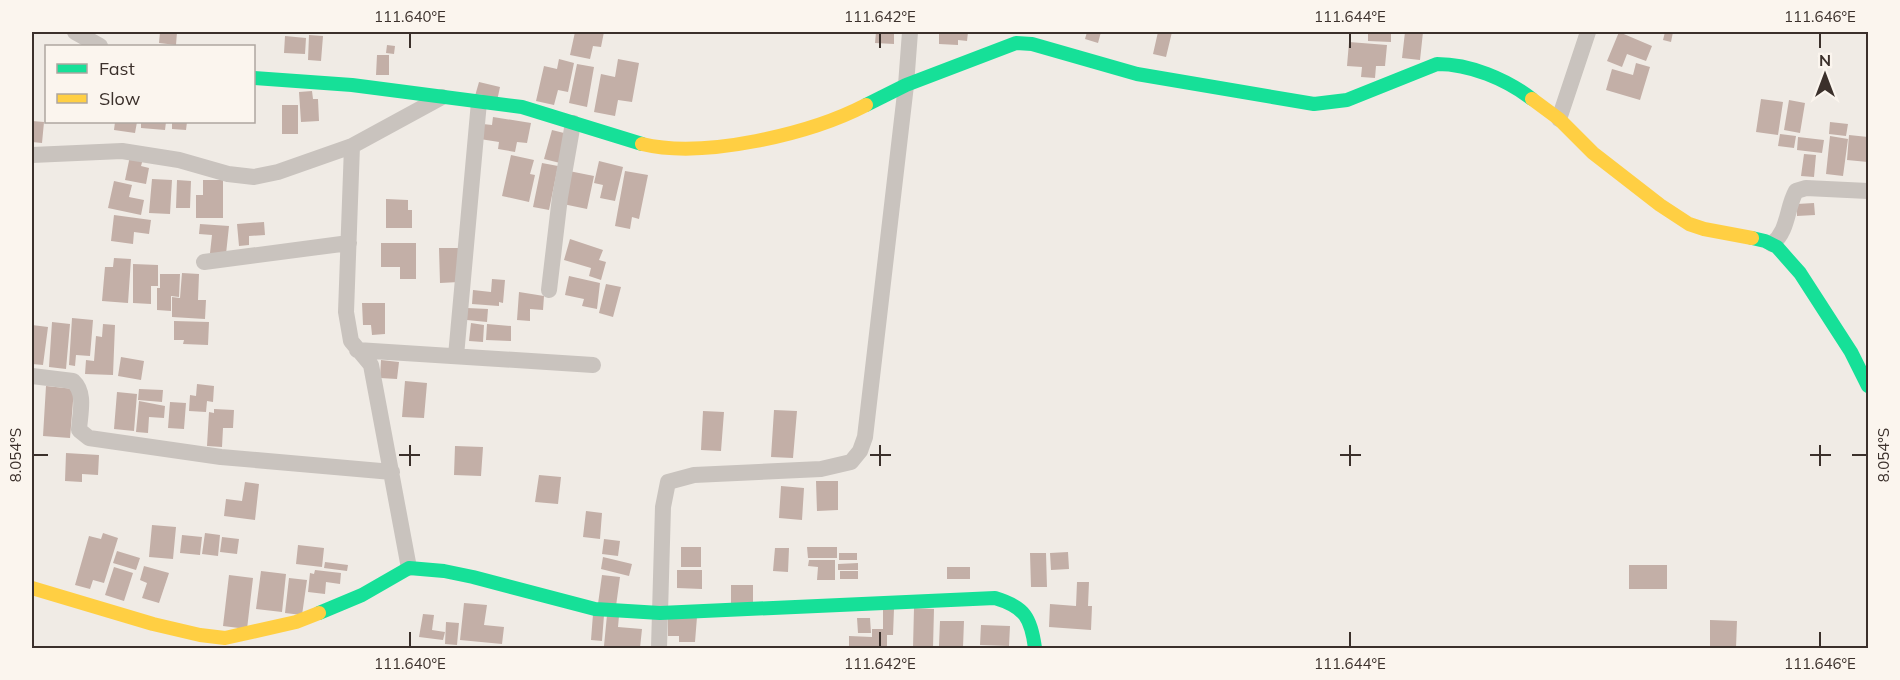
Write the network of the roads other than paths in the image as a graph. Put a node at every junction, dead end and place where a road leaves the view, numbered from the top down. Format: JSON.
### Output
{"nodes":[{"id":1,"x":75,"y":32,"type":"edge"},
{"id":2,"x":910,"y":32,"type":"edge"},
{"id":3,"x":1588,"y":32,"type":"edge"},
{"id":4,"x":98,"y":45,"type":"edge"},
{"id":5,"x":255,"y":78,"type":"edge"},
{"id":6,"x":906,"y":86,"type":"junction"},
{"id":7,"x":442,"y":97,"type":"junction"},
{"id":8,"x":479,"y":102,"type":"junction"},
{"id":9,"x":1559,"y":119,"type":"junction"},
{"id":10,"x":573,"y":123,"type":"junction"},
{"id":11,"x":352,"y":146,"type":"junction"},
{"id":12,"x":32,"y":155,"type":"edge"},
{"id":13,"x":1869,"y":191,"type":"edge"},
{"id":14,"x":349,"y":243,"type":"junction"},
{"id":15,"x":1772,"y":244,"type":"junction"},
{"id":16,"x":204,"y":262,"type":"dead end"},
{"id":17,"x":549,"y":290,"type":"dead end"},
{"id":18,"x":357,"y":350,"type":"junction"},
{"id":19,"x":456,"y":356,"type":"junction"},
{"id":20,"x":594,"y":365,"type":"dead end"},
{"id":21,"x":32,"y":376,"type":"edge"},
{"id":22,"x":1869,"y":386,"type":"edge"},
{"id":23,"x":392,"y":472,"type":"junction"},
{"id":24,"x":409,"y":568,"type":"junction"},
{"id":25,"x":32,"y":588,"type":"edge"},
{"id":26,"x":660,"y":613,"type":"junction"},
{"id":27,"x":659,"y":648,"type":"edge"},
{"id":28,"x":1035,"y":648,"type":"edge"}],
"edges":[{"from":1,"to":4,"type":"street"},
{"from":2,"to":6,"type":"street"},
{"from":3,"to":9,"type":"street"},
{"from":5,"to":7,"type":"street"},
{"from":6,"to":9,"type":"street"},
{"from":6,"to":10,"type":"street"},
{"from":6,"to":26,"type":"street"},
{"from":7,"to":8,"type":"street"},
{"from":7,"to":11,"type":"street"},
{"from":8,"to":10,"type":"street"},
{"from":8,"to":19,"type":"street"},
{"from":9,"to":15,"type":"street"},
{"from":10,"to":17,"type":"street"},
{"from":11,"to":12,"type":"street"},
{"from":11,"to":14,"type":"street"},
{"from":13,"to":15,"type":"street"},
{"from":14,"to":16,"type":"street"},
{"from":14,"to":18,"type":"street"},
{"from":15,"to":22,"type":"street"},
{"from":18,"to":19,"type":"street"},
{"from":18,"to":23,"type":"street"},
{"from":19,"to":20,"type":"street"},
{"from":21,"to":23,"type":"street"},
{"from":23,"to":24,"type":"street"},
{"from":24,"to":25,"type":"street"},
{"from":24,"to":26,"type":"street"},
{"from":26,"to":27,"type":"street"},
{"from":26,"to":28,"type":"street"}]}
